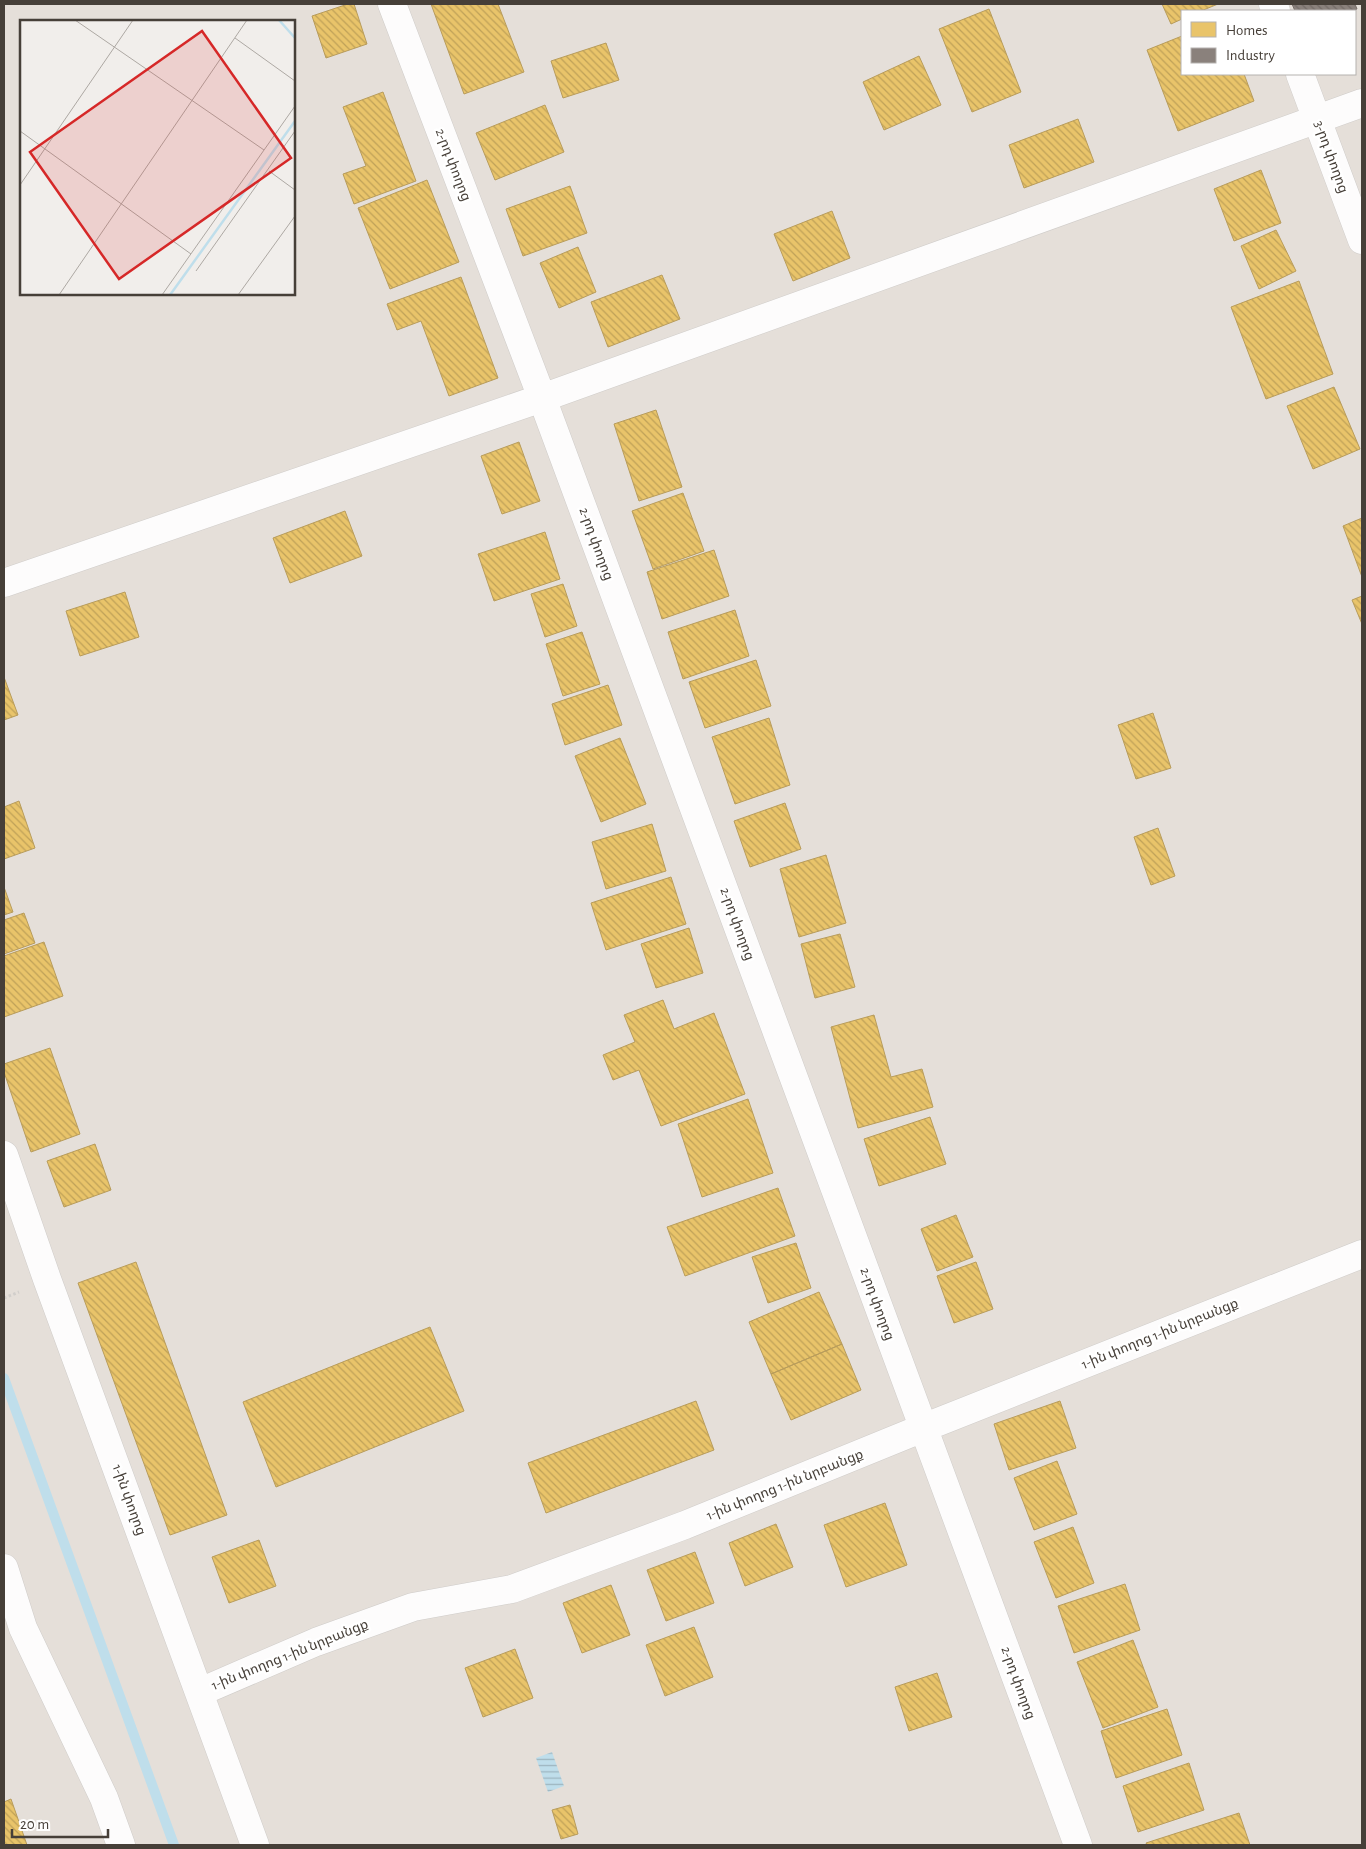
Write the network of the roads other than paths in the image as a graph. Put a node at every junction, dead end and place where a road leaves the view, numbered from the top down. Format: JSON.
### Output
{"nodes":[{"id":1,"x":392,"y":4,"type":"edge"},
{"id":2,"x":1300,"y":75,"type":"edge"},
{"id":3,"x":1362,"y":103,"type":"edge"},
{"id":4,"x":1317,"y":118,"type":"junction"},
{"id":5,"x":1362,"y":240,"type":"edge"},
{"id":6,"x":542,"y":398,"type":"junction"},
{"id":7,"x":4,"y":583,"type":"edge"},
{"id":8,"x":4,"y":1155,"type":"edge"},
{"id":9,"x":1362,"y":1254,"type":"edge"},
{"id":10,"x":923,"y":1428,"type":"junction"},
{"id":11,"x":4,"y":1568,"type":"edge"},
{"id":12,"x":13,"y":1631,"type":"edge"},
{"id":13,"x":200,"y":1692,"type":"junction"},
{"id":14,"x":121,"y":1845,"type":"edge"},
{"id":15,"x":255,"y":1845,"type":"edge"},
{"id":16,"x":1078,"y":1845,"type":"edge"}],
"edges":[{"from":1,"to":6,"type":"street","name":"2-րդ փողոց"},
{"from":2,"to":4,"type":"street","name":"3-րդ փողոց"},
{"from":3,"to":4,"type":"street"},
{"from":4,"to":5,"type":"street","name":"3-րդ փողոց"},
{"from":4,"to":6,"type":"street"},
{"from":6,"to":7,"type":"street"},
{"from":6,"to":10,"type":"street","name":"2-րդ փողոց"},
{"from":8,"to":13,"type":"street","name":"1-ին փողոց"},
{"from":9,"to":10,"type":"street","name":"1-ին փողոց 1-ին նրբանցք"},
{"from":10,"to":13,"type":"street","name":"1-ին փողոց 1-ին նրբանցք"},
{"from":10,"to":16,"type":"street","name":"2-րդ փողոց"},
{"from":11,"to":12,"type":"street"},
{"from":12,"to":14,"type":"street"},
{"from":13,"to":15,"type":"street","name":"1-ին փողոց"}]}
